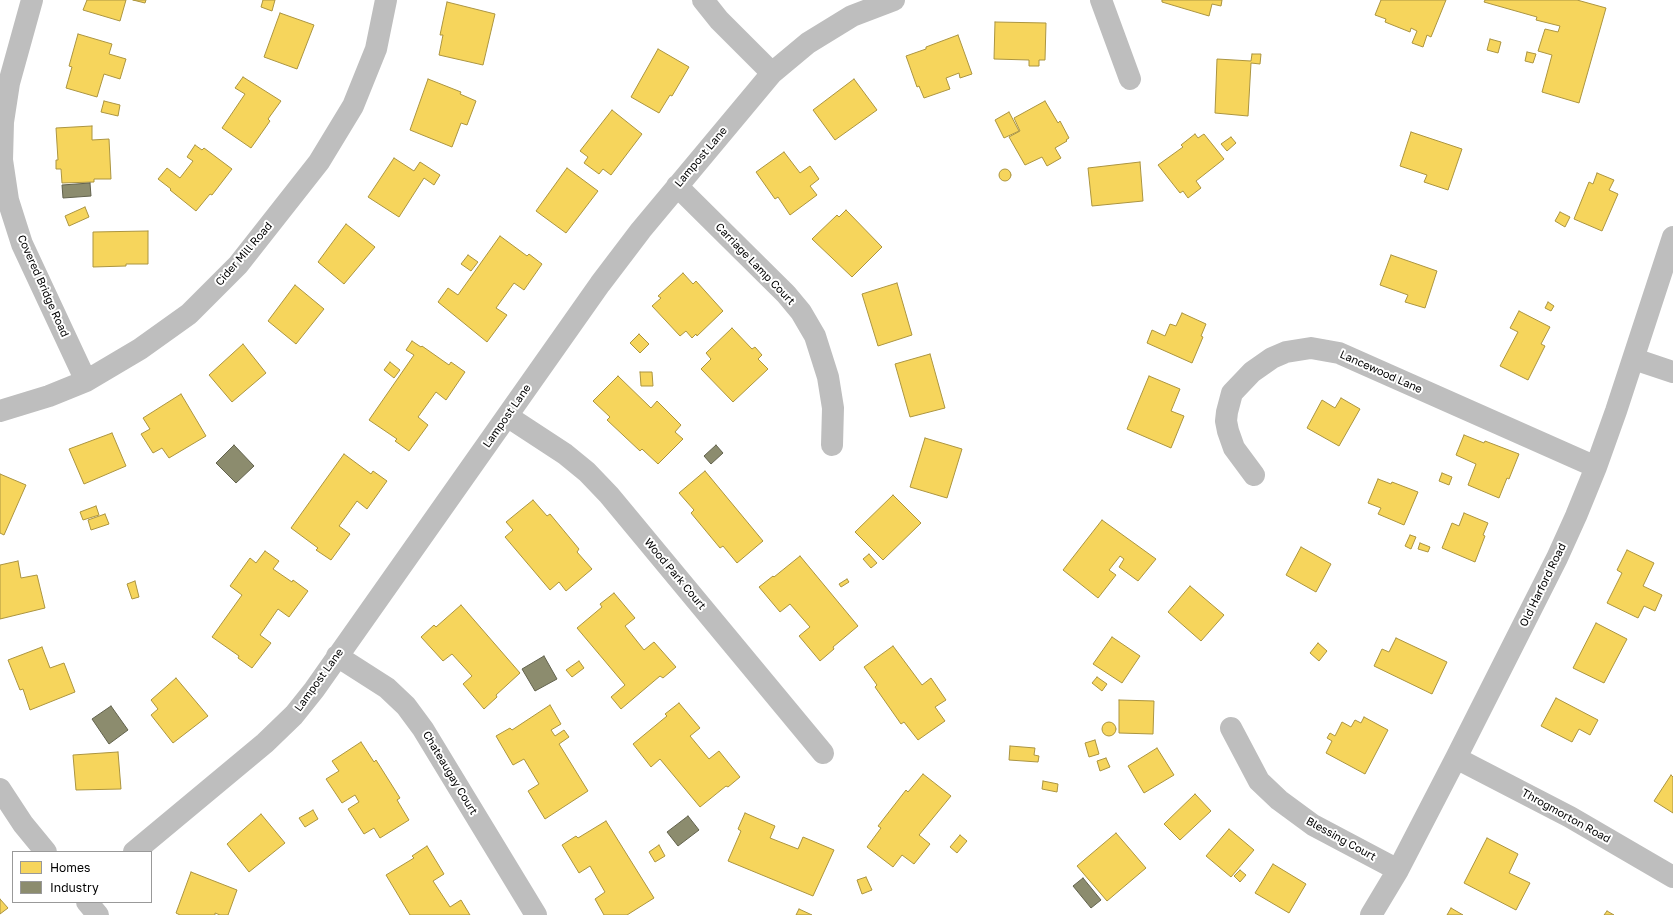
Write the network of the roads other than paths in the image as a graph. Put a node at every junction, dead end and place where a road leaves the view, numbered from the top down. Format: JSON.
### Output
{"nodes":[{"id":1,"x":32,"y":0,"type":"edge"},
{"id":2,"x":386,"y":0,"type":"edge"},
{"id":3,"x":703,"y":0,"type":"edge"},
{"id":4,"x":894,"y":0,"type":"edge"},
{"id":5,"x":1101,"y":0,"type":"edge"},
{"id":6,"x":772,"y":73,"type":"junction"},
{"id":7,"x":1130,"y":79,"type":"dead end"},
{"id":8,"x":677,"y":186,"type":"junction"},
{"id":9,"x":1673,"y":237,"type":"edge"},
{"id":10,"x":1634,"y":360,"type":"junction"},
{"id":11,"x":1673,"y":372,"type":"edge"},
{"id":12,"x":86,"y":381,"type":"junction"},
{"id":13,"x":0,"y":411,"type":"edge"},
{"id":14,"x":507,"y":416,"type":"junction"},
{"id":15,"x":832,"y":445,"type":"dead end"},
{"id":16,"x":1596,"y":467,"type":"junction"},
{"id":17,"x":1254,"y":475,"type":"dead end"},
{"id":18,"x":337,"y":656,"type":"junction"},
{"id":19,"x":1231,"y":728,"type":"dead end"},
{"id":20,"x":824,"y":753,"type":"dead end"},
{"id":21,"x":1456,"y":758,"type":"junction"},
{"id":22,"x":0,"y":790,"type":"edge"},
{"id":23,"x":45,"y":851,"type":"edge"},
{"id":24,"x":135,"y":851,"type":"edge"},
{"id":25,"x":1398,"y":870,"type":"junction"},
{"id":26,"x":1673,"y":877,"type":"edge"},
{"id":27,"x":88,"y":903,"type":"edge"},
{"id":28,"x":98,"y":915,"type":"edge"},
{"id":29,"x":536,"y":915,"type":"edge"},
{"id":30,"x":1371,"y":915,"type":"edge"}],
"edges":[{"from":1,"to":12,"type":"street","name":"Covered Bridge Road"},
{"from":2,"to":12,"type":"street","name":"Cider Mill Road"},
{"from":3,"to":6,"type":"street"},
{"from":4,"to":6,"type":"street","name":"Lampost Lane"},
{"from":5,"to":7,"type":"street"},
{"from":6,"to":8,"type":"street","name":"Lampost Lane"},
{"from":8,"to":14,"type":"street","name":"Lampost Lane"},
{"from":8,"to":15,"type":"street","name":"Carriage Lamp Court"},
{"from":9,"to":10,"type":"street","name":"Old Harford Road"},
{"from":10,"to":11,"type":"street"},
{"from":10,"to":16,"type":"street","name":"Old Harford Road"},
{"from":12,"to":13,"type":"street","name":"Cider Mill Road"},
{"from":14,"to":18,"type":"street","name":"Lampost Lane"},
{"from":14,"to":20,"type":"street","name":"Wood Park Court"},
{"from":16,"to":17,"type":"street","name":"Lancewood Lane"},
{"from":16,"to":21,"type":"street","name":"Old Harford Road"},
{"from":18,"to":24,"type":"street","name":"Lampost Lane"},
{"from":18,"to":29,"type":"street","name":"Chateaugay Court"},
{"from":19,"to":25,"type":"street","name":"Blessing Court"},
{"from":21,"to":25,"type":"street","name":"Old Harford Road"},
{"from":21,"to":26,"type":"street","name":"Throgmorton Road"},
{"from":22,"to":23,"type":"street"},
{"from":25,"to":30,"type":"street","name":"Old Harford Road"},
{"from":27,"to":28,"type":"street"}]}
